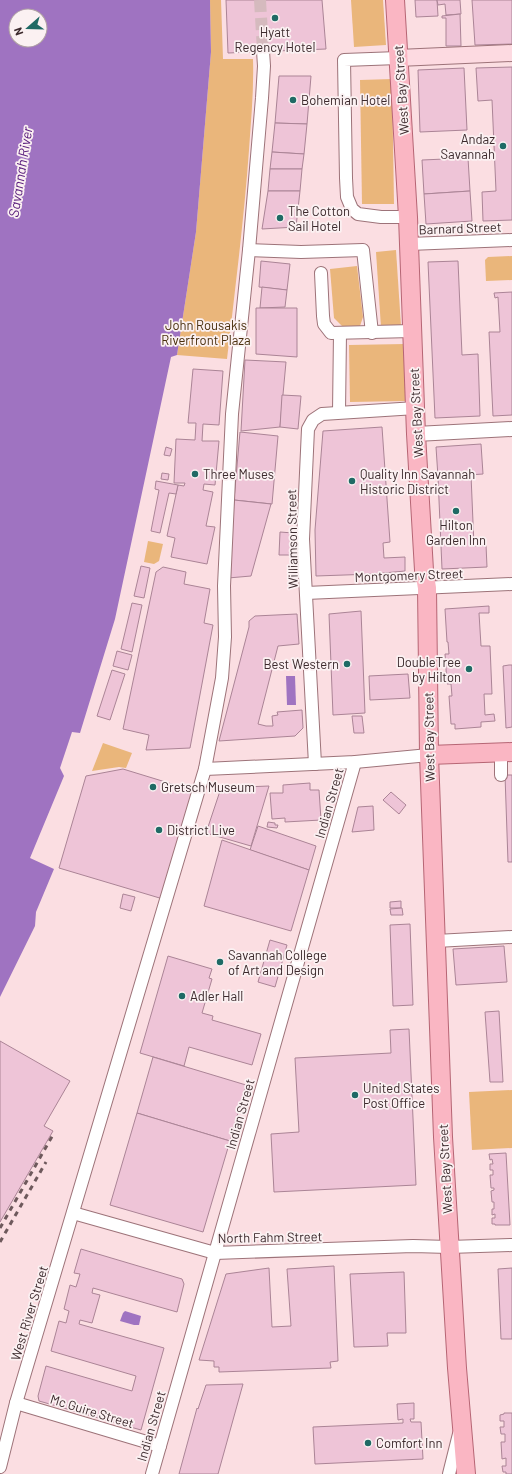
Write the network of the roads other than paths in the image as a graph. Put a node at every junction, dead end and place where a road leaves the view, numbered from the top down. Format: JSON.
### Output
{"nodes":[{"id":1,"x":395,"y":0,"type":"edge"},
{"id":2,"x":263,"y":52,"type":"tunnel mouth"},
{"id":3,"x":512,"y":53,"type":"edge"},
{"id":4,"x":398,"y":58,"type":"junction"},
{"id":5,"x":408,"y":216,"type":"junction"},
{"id":6,"x":512,"y":240,"type":"edge"},
{"id":7,"x":409,"y":244,"type":"junction"},
{"id":8,"x":249,"y":250,"type":"junction"},
{"id":9,"x":321,"y":274,"type":"dead end"},
{"id":10,"x":412,"y":332,"type":"junction"},
{"id":11,"x":340,"y":333,"type":"junction"},
{"id":12,"x":372,"y":333,"type":"junction"},
{"id":13,"x":416,"y":408,"type":"junction"},
{"id":14,"x":339,"y":412,"type":"junction"},
{"id":15,"x":512,"y":429,"type":"edge"},
{"id":16,"x":416,"y":434,"type":"junction"},
{"id":17,"x":512,"y":584,"type":"edge"},
{"id":18,"x":427,"y":588,"type":"junction"},
{"id":19,"x":306,"y":593,"type":"junction"},
{"id":20,"x":507,"y":753,"type":"edge"},
{"id":21,"x":429,"y":755,"type":"junction"},
{"id":22,"x":355,"y":762,"type":"junction"},
{"id":23,"x":315,"y":764,"type":"junction"},
{"id":24,"x":205,"y":769,"type":"junction"},
{"id":25,"x":501,"y":775,"type":"dead end"},
{"id":26,"x":512,"y":936,"type":"edge"},
{"id":27,"x":436,"y":941,"type":"junction"},
{"id":28,"x":73,"y":1213,"type":"junction"},
{"id":29,"x":512,"y":1245,"type":"edge"},
{"id":30,"x":449,"y":1247,"type":"junction"},
{"id":31,"x":215,"y":1253,"type":"junction"},
{"id":32,"x":16,"y":1403,"type":"junction"},
{"id":33,"x":461,"y":1423,"type":"junction"},
{"id":34,"x":160,"y":1446,"type":"junction"},
{"id":35,"x":0,"y":1467,"type":"edge"},
{"id":36,"x":152,"y":1474,"type":"edge"},
{"id":37,"x":450,"y":1474,"type":"edge"},
{"id":38,"x":466,"y":1474,"type":"edge"}],
"edges":[{"from":1,"to":4,"type":"main road","name":"West Bay Street"},
{"from":2,"to":8,"type":"street","name":"West River Street"},
{"from":3,"to":4,"type":"main road"},
{"from":4,"to":5,"type":"main road","name":"West Bay Street"},
{"from":4,"to":5,"type":"street"},
{"from":5,"to":7,"type":"main road","name":"West Bay Street"},
{"from":6,"to":7,"type":"street","name":"Barnard Street"},
{"from":7,"to":10,"type":"main road","name":"West Bay Street"},
{"from":8,"to":12,"type":"street"},
{"from":8,"to":24,"type":"street","name":"West River Street"},
{"from":9,"to":11,"type":"street"},
{"from":10,"to":12,"type":"street"},
{"from":10,"to":13,"type":"main road","name":"West Bay Street"},
{"from":11,"to":12,"type":"street"},
{"from":11,"to":14,"type":"street"},
{"from":13,"to":14,"type":"street","name":"Williamson Street"},
{"from":13,"to":16,"type":"main road","name":"West Bay Street"},
{"from":14,"to":19,"type":"street","name":"Williamson Street"},
{"from":15,"to":16,"type":"street"},
{"from":16,"to":18,"type":"main road","name":"West Bay Street"},
{"from":17,"to":18,"type":"street","name":"Montgomery Street"},
{"from":18,"to":19,"type":"street","name":"Montgomery Street"},
{"from":18,"to":21,"type":"main road","name":"West Bay Street"},
{"from":19,"to":23,"type":"street","name":"Williamson Street"},
{"from":20,"to":21,"type":"main road"},
{"from":20,"to":25,"type":"street"},
{"from":21,"to":22,"type":"street"},
{"from":21,"to":27,"type":"main road","name":"West Bay Street"},
{"from":22,"to":23,"type":"street"},
{"from":22,"to":31,"type":"street","name":"Indian Street"},
{"from":23,"to":24,"type":"street"},
{"from":24,"to":28,"type":"street","name":"West River Street"},
{"from":26,"to":27,"type":"street"},
{"from":27,"to":30,"type":"main road","name":"West Bay Street"},
{"from":28,"to":31,"type":"street","name":"North Fahm Street"},
{"from":28,"to":32,"type":"street","name":"West River Street"},
{"from":29,"to":30,"type":"street","name":"North Fahm Street"},
{"from":30,"to":31,"type":"street","name":"North Fahm Street"},
{"from":30,"to":33,"type":"main road","name":"West Bay Street"},
{"from":31,"to":34,"type":"street","name":"Indian Street"},
{"from":32,"to":34,"type":"street","name":"Mc Guire Street"},
{"from":32,"to":35,"type":"street","name":"West River Street"},
{"from":33,"to":37,"type":"street"},
{"from":33,"to":38,"type":"main road","name":"West Bay Street"},
{"from":34,"to":36,"type":"street","name":"Indian Street"}]}
